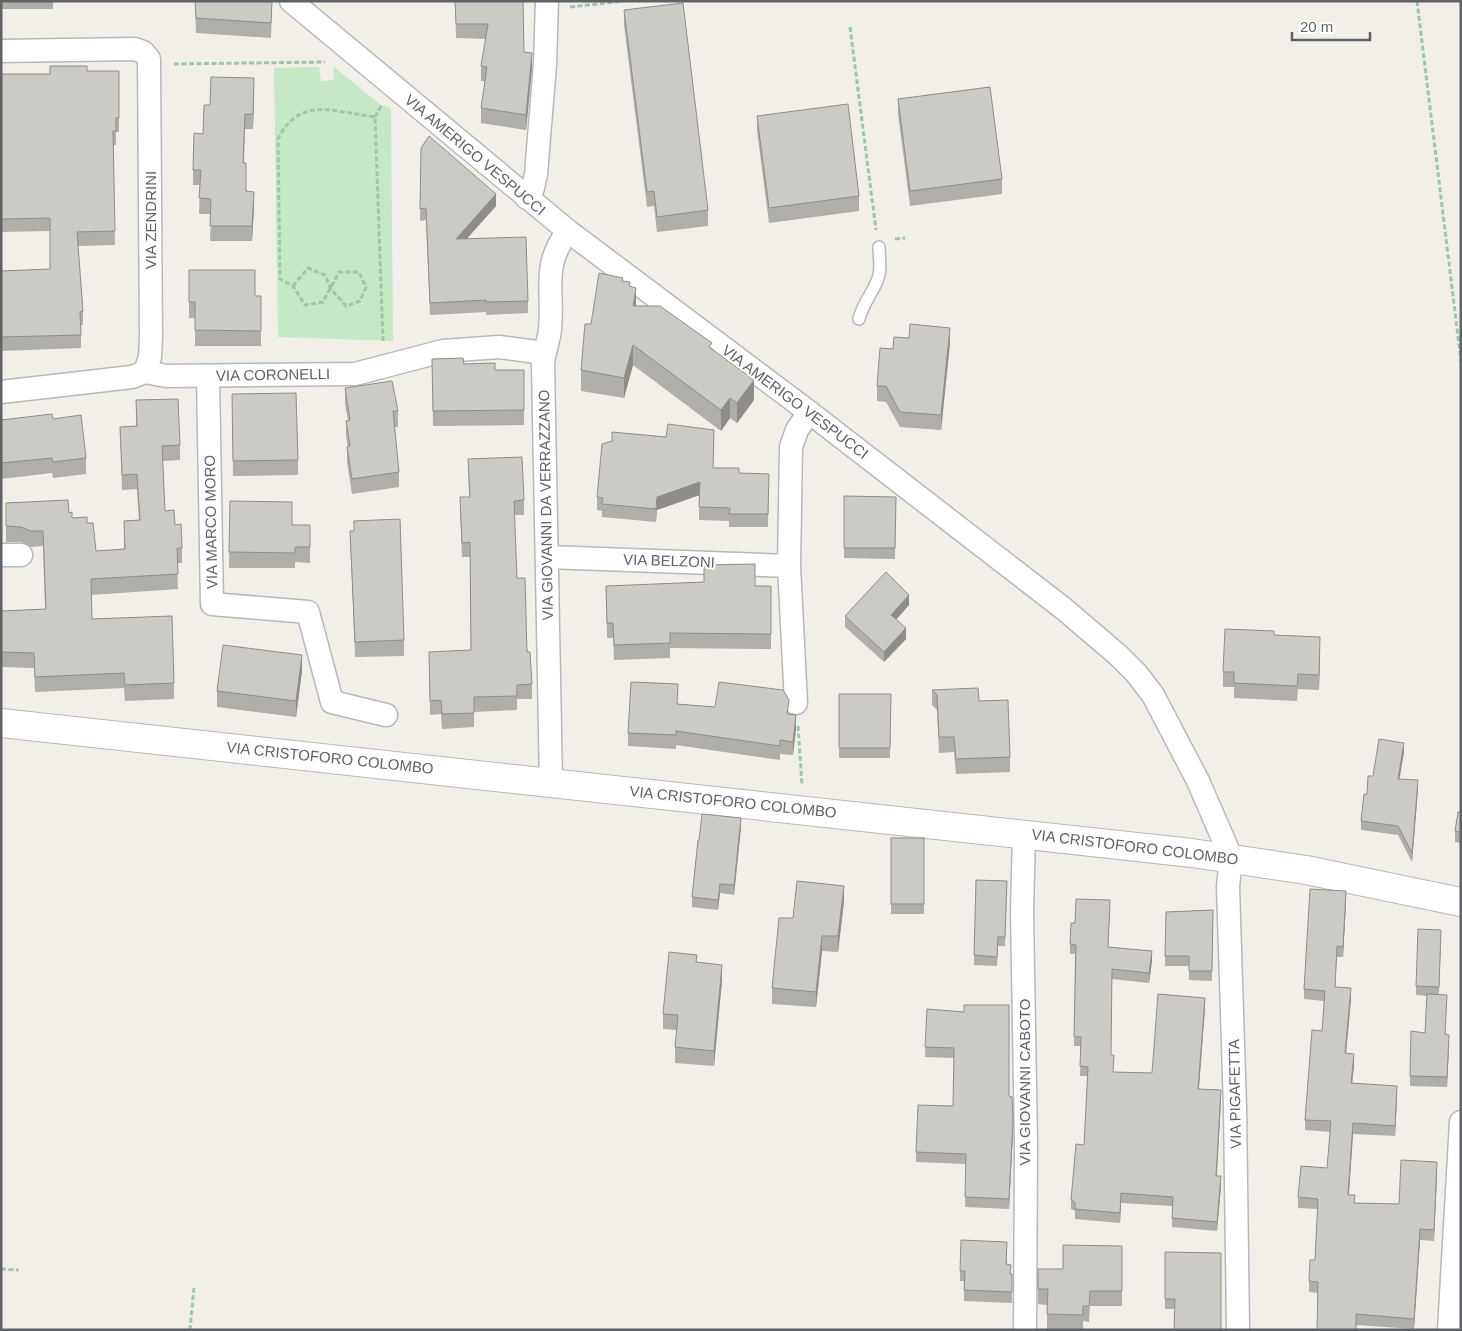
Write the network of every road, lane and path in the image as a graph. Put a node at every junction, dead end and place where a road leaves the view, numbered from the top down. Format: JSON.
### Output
{"nodes":[{"id":1,"x":291,"y":1,"type":"edge"},
{"id":2,"x":624,"y":1,"type":"edge"},
{"id":3,"x":1417,"y":1,"type":"edge"},
{"id":4,"x":555,"y":4,"type":"edge"},
{"id":5,"x":850,"y":27,"type":"dead end"},
{"id":6,"x":1,"y":50,"type":"edge"},
{"id":7,"x":335,"y":61,"type":"dead end"},
{"id":8,"x":161,"y":66,"type":"junction"},
{"id":9,"x":527,"y":198,"type":"junction"},
{"id":10,"x":568,"y":231,"type":"junction"},
{"id":11,"x":876,"y":232,"type":"dead end"},
{"id":12,"x":878,"y":247,"type":"dead end"},
{"id":13,"x":293,"y":286,"type":"junction"},
{"id":14,"x":331,"y":289,"type":"junction"},
{"id":15,"x":859,"y":319,"type":"dead end"},
{"id":16,"x":383,"y":341,"type":"dead end"},
{"id":17,"x":544,"y":353,"type":"junction"},
{"id":18,"x":1461,"y":361,"type":"edge"},
{"id":19,"x":146,"y":372,"type":"junction"},
{"id":20,"x":208,"y":376,"type":"junction"},
{"id":21,"x":1,"y":392,"type":"edge"},
{"id":22,"x":809,"y":412,"type":"junction"},
{"id":23,"x":548,"y":556,"type":"junction"},
{"id":24,"x":789,"y":566,"type":"junction"},
{"id":25,"x":796,"y":703,"type":"joint"},
{"id":26,"x":386,"y":716,"type":"dead end"},
{"id":27,"x":1,"y":723,"type":"edge"},
{"id":28,"x":801,"y":772,"type":"dead end"},
{"id":29,"x":551,"y":783,"type":"junction"},
{"id":30,"x":1024,"y":834,"type":"junction"},
{"id":31,"x":1231,"y":858,"type":"junction"},
{"id":32,"x":1461,"y":902,"type":"edge"},
{"id":33,"x":1461,"y":1122,"type":"edge"},
{"id":34,"x":1,"y":1269,"type":"edge"},
{"id":35,"x":19,"y":1270,"type":"dead end"},
{"id":36,"x":194,"y":1288,"type":"dead end"},
{"id":37,"x":190,"y":1330,"type":"edge"},
{"id":38,"x":1025,"y":1330,"type":"edge"},
{"id":39,"x":1238,"y":1330,"type":"edge"},
{"id":40,"x":1449,"y":1330,"type":"edge"}],
"edges":[{"from":1,"to":9,"type":"street","name":"VIA AMERIGO VESPUCCI"},
{"from":2,"to":4,"type":"path"},
{"from":3,"to":18,"type":"path"},
{"from":4,"to":9,"type":"street"},
{"from":5,"to":11,"type":"path"},
{"from":6,"to":8,"type":"street"},
{"from":7,"to":8,"type":"path"},
{"from":8,"to":19,"type":"street","name":"VIA ZENDRINI"},
{"from":9,"to":10,"type":"street","name":"VIA AMERIGO VESPUCCI"},
{"from":10,"to":17,"type":"street","name":"VIA GIOVANNI DA VERRAZZANO"},
{"from":10,"to":22,"type":"street","name":"VIA AMERIGO VESPUCCI"},
{"from":12,"to":15,"type":"lane"},
{"from":13,"to":14,"type":"path"},
{"from":13,"to":14,"type":"path"},
{"from":13,"to":16,"type":"path"},
{"from":14,"to":14,"type":"path"},
{"from":17,"to":20,"type":"street","name":"VIA CORONELLI"},
{"from":17,"to":23,"type":"street","name":"VIA GIOVANNI DA VERRAZZANO"},
{"from":19,"to":20,"type":"street","name":"VIA CORONELLI"},
{"from":19,"to":21,"type":"street","name":"VIA CORONELLI"},
{"from":20,"to":26,"type":"street","name":"VIA MARCO MORO"},
{"from":22,"to":24,"type":"street"},
{"from":22,"to":31,"type":"street","name":"VIA AMERIGO VESPUCCI"},
{"from":23,"to":24,"type":"street","name":"VIA BELZONI"},
{"from":23,"to":29,"type":"street","name":"VIA GIOVANNI DA VERRAZZANO"},
{"from":24,"to":25,"type":"street"},
{"from":25,"to":28,"type":"path"},
{"from":27,"to":29,"type":"street","name":"VIA CRISTOFORO COLOMBO"},
{"from":29,"to":30,"type":"street","name":"VIA CRISTOFORO COLOMBO"},
{"from":30,"to":31,"type":"street","name":"VIA CRISTOFORO COLOMBO"},
{"from":30,"to":38,"type":"street","name":"VIA GIOVANNI CABOTO"},
{"from":31,"to":32,"type":"street","name":"VIA CRISTOFORO COLOMBO"},
{"from":31,"to":39,"type":"street","name":"VIA PIGAFETTA"},
{"from":33,"to":40,"type":"street"},
{"from":34,"to":35,"type":"path"},
{"from":36,"to":37,"type":"path"}]}
